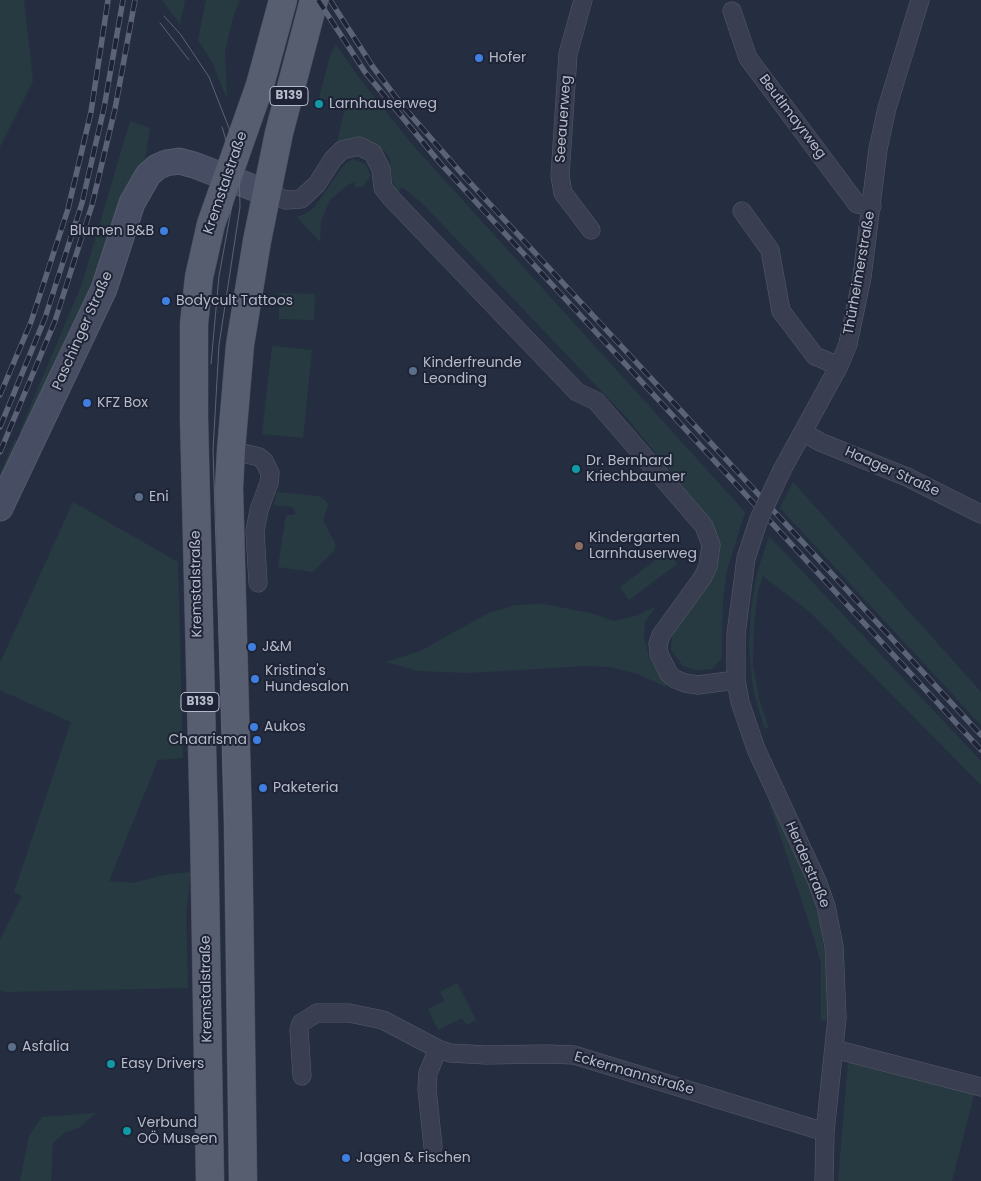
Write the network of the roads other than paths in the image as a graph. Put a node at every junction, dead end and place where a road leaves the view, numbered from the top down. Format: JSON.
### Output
{"nodes":[{"id":1,"x":283,"y":0,"type":"edge"},
{"id":2,"x":314,"y":0,"type":"edge"},
{"id":3,"x":583,"y":0,"type":"edge"},
{"id":4,"x":920,"y":0,"type":"edge"},
{"id":5,"x":732,"y":11,"type":"dead end"},
{"id":6,"x":228,"y":178,"type":"junction"},
{"id":7,"x":267,"y":193,"type":"junction"},
{"id":8,"x":872,"y":206,"type":"junction"},
{"id":9,"x":742,"y":211,"type":"dead end"},
{"id":10,"x":591,"y":230,"type":"dead end"},
{"id":11,"x":839,"y":366,"type":"junction"},
{"id":12,"x":803,"y":432,"type":"junction"},
{"id":13,"x":231,"y":450,"type":"junction"},
{"id":14,"x":0,"y":508,"type":"edge"},
{"id":15,"x":981,"y":514,"type":"edge"},
{"id":16,"x":746,"y":558,"type":"joint"},
{"id":17,"x":258,"y":583,"type":"dead end"},
{"id":18,"x":736,"y":680,"type":"junction"},
{"id":19,"x":834,"y":1049,"type":"junction"},
{"id":20,"x":438,"y":1050,"type":"junction"},
{"id":21,"x":302,"y":1076,"type":"dead end"},
{"id":22,"x":981,"y":1087,"type":"edge"},
{"id":23,"x":826,"y":1132,"type":"junction"},
{"id":24,"x":433,"y":1147,"type":"dead end"},
{"id":25,"x":210,"y":1181,"type":"edge"},
{"id":26,"x":244,"y":1181,"type":"edge"},
{"id":27,"x":824,"y":1181,"type":"edge"}],
"edges":[{"from":1,"to":6,"type":"main road","name":"Kremstalstraße","number":"B139"},
{"from":2,"to":7,"type":"main road","number":"B139"},
{"from":3,"to":10,"type":"street","name":"Seeauerweg"},
{"from":4,"to":8,"type":"street","name":"Thürheimerstraße"},
{"from":5,"to":8,"type":"street","name":"Beutlmayrweg"},
{"from":6,"to":7,"type":"street"},
{"from":6,"to":14,"type":"street","name":"Paschinger Straße"},
{"from":6,"to":25,"type":"main road","name":"Kremstalstraße","number":"B139"},
{"from":7,"to":13,"type":"main road","number":"B139"},
{"from":7,"to":18,"type":"street"},
{"from":8,"to":11,"type":"street","name":"Thürheimerstraße"},
{"from":9,"to":11,"type":"street"},
{"from":11,"to":12,"type":"street","name":"Thürheimerstraße"},
{"from":12,"to":15,"type":"street","name":"Haager Straße"},
{"from":12,"to":16,"type":"street","name":"Thürheimerstraße","bridge":true},
{"from":13,"to":17,"type":"street"},
{"from":13,"to":26,"type":"main road","number":"B139"},
{"from":16,"to":18,"type":"street","name":"Herderstraße"},
{"from":18,"to":19,"type":"street","name":"Herderstraße"},
{"from":19,"to":22,"type":"street"},
{"from":19,"to":23,"type":"street","name":"Herderstraße"},
{"from":20,"to":21,"type":"street","name":"Eckermannstraße"},
{"from":20,"to":23,"type":"street","name":"Eckermannstraße"},
{"from":20,"to":24,"type":"street"},
{"from":23,"to":27,"type":"street","name":"Herderstraße"}]}
